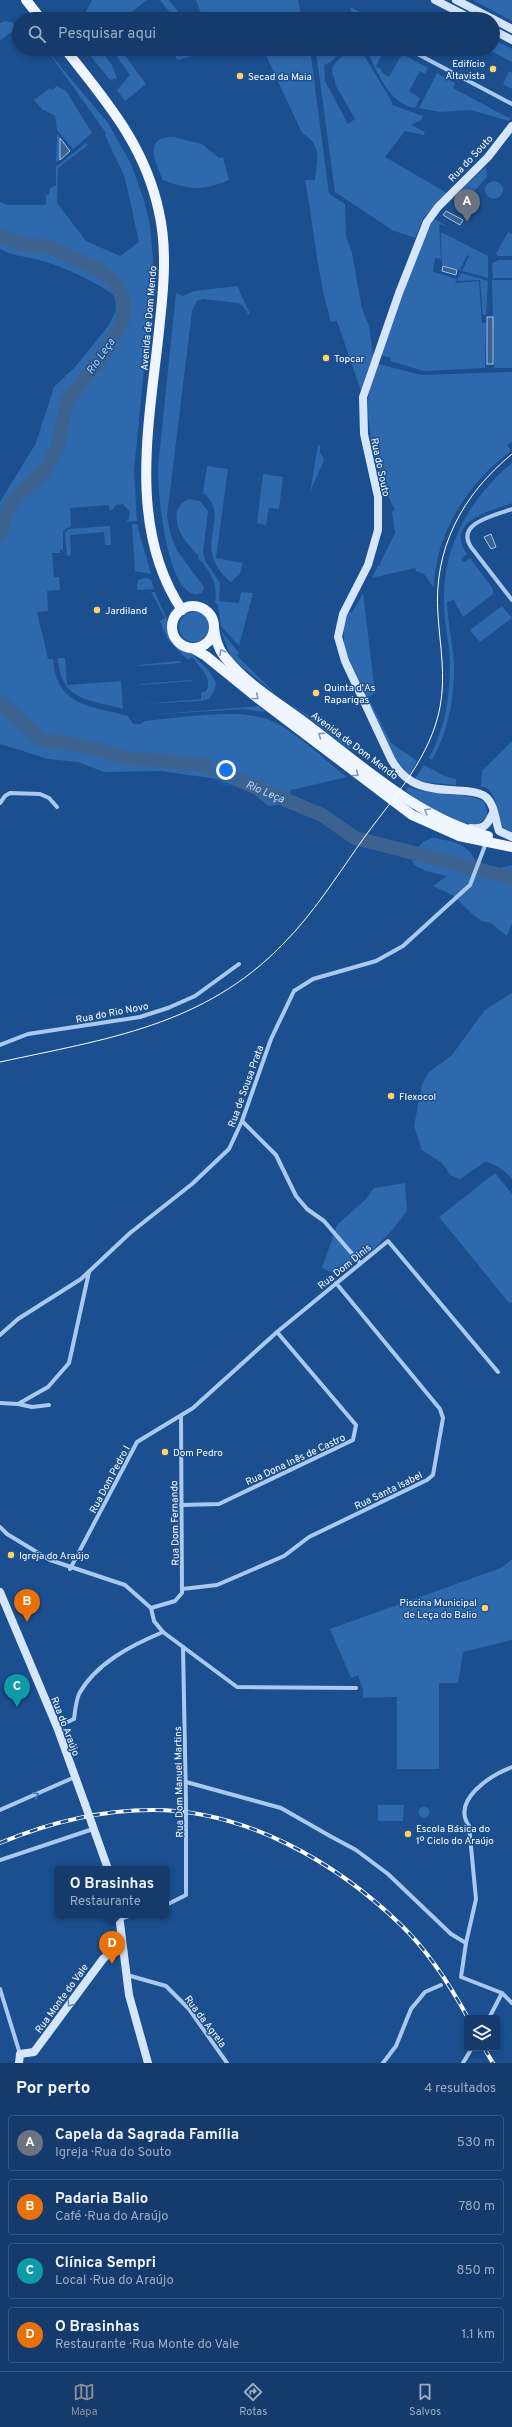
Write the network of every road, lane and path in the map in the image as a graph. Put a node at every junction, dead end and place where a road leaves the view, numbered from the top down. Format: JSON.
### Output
{"nodes":[{"id":1,"x":26,"y":0,"type":"edge"},
{"id":2,"x":435,"y":0,"type":"edge"},
{"id":3,"x":456,"y":0,"type":"edge"},
{"id":4,"x":35,"y":12,"type":"edge"},
{"id":5,"x":458,"y":12,"type":"edge"},
{"id":6,"x":479,"y":12,"type":"edge"},
{"id":7,"x":500,"y":23,"type":"edge"},
{"id":8,"x":512,"y":29,"type":"edge"},
{"id":9,"x":500,"y":34,"type":"edge"},
{"id":10,"x":512,"y":40,"type":"edge"},
{"id":11,"x":70,"y":56,"type":"edge"},
{"id":12,"x":421,"y":56,"type":"edge"},
{"id":13,"x":512,"y":104,"type":"edge"},
{"id":14,"x":512,"y":126,"type":"edge"},
{"id":15,"x":512,"y":509,"type":"edge"},
{"id":16,"x":512,"y":600,"type":"edge"},
{"id":17,"x":182,"y":610,"type":"junction"},
{"id":18,"x":214,"y":628,"type":"junction"},
{"id":19,"x":192,"y":648,"type":"junction"},
{"id":20,"x":0,"y":803,"type":"edge"},
{"id":21,"x":57,"y":807,"type":"dead end"},
{"id":22,"x":493,"y":813,"type":"junction"},
{"id":23,"x":462,"y":827,"type":"junction"},
{"id":24,"x":512,"y":839,"type":"edge"},
{"id":25,"x":486,"y":843,"type":"junction"},
{"id":26,"x":512,"y":847,"type":"edge"},
{"id":27,"x":239,"y":964,"type":"dead end"},
{"id":28,"x":0,"y":1045,"type":"edge"},
{"id":29,"x":242,"y":1121,"type":"junction"},
{"id":30,"x":360,"y":1263,"type":"junction"},
{"id":31,"x":89,"y":1272,"type":"junction"},
{"id":32,"x":336,"y":1283,"type":"junction"},
{"id":33,"x":277,"y":1332,"type":"junction"},
{"id":34,"x":0,"y":1335,"type":"edge"},
{"id":35,"x":498,"y":1372,"type":"dead end"},
{"id":36,"x":0,"y":1403,"type":"edge"},
{"id":37,"x":18,"y":1404,"type":"junction"},
{"id":38,"x":49,"y":1405,"type":"dead end"},
{"id":39,"x":181,"y":1416,"type":"junction"},
{"id":40,"x":181,"y":1505,"type":"junction"},
{"id":41,"x":0,"y":1527,"type":"edge"},
{"id":42,"x":70,"y":1568,"type":"junction"},
{"id":43,"x":182,"y":1589,"type":"junction"},
{"id":44,"x":0,"y":1592,"type":"edge"},
{"id":45,"x":151,"y":1608,"type":"junction"},
{"id":46,"x":163,"y":1632,"type":"junction"},
{"id":47,"x":183,"y":1647,"type":"junction"},
{"id":48,"x":356,"y":1688,"type":"dead end"},
{"id":49,"x":57,"y":1727,"type":"junction"},
{"id":50,"x":512,"y":1767,"type":"edge"},
{"id":51,"x":75,"y":1777,"type":"junction"},
{"id":52,"x":186,"y":1782,"type":"junction"},
{"id":53,"x":0,"y":1810,"type":"edge"},
{"id":54,"x":93,"y":1826,"type":"junction"},
{"id":55,"x":0,"y":1860,"type":"edge"},
{"id":56,"x":107,"y":1866,"type":"edge"},
{"id":57,"x":169,"y":1904,"type":"edge"},
{"id":58,"x":119,"y":1918,"type":"edge"},
{"id":59,"x":122,"y":1942,"type":"junction"},
{"id":60,"x":466,"y":1943,"type":"junction"},
{"id":61,"x":127,"y":1975,"type":"junction"},
{"id":62,"x":441,"y":1985,"type":"dead end"},
{"id":63,"x":0,"y":1989,"type":"edge"},
{"id":64,"x":502,"y":1993,"type":"junction"},
{"id":65,"x":512,"y":2002,"type":"edge"},
{"id":66,"x":491,"y":2015,"type":"edge"},
{"id":67,"x":470,"y":2051,"type":"edge"},
{"id":68,"x":20,"y":2054,"type":"junction"},
{"id":69,"x":19,"y":2063,"type":"edge"},
{"id":70,"x":148,"y":2063,"type":"edge"},
{"id":71,"x":227,"y":2063,"type":"edge"},
{"id":72,"x":384,"y":2063,"type":"edge"},
{"id":73,"x":463,"y":2063,"type":"edge"}],
"edges":[{"from":1,"to":4,"type":"main road"},
{"from":2,"to":5,"type":"street"},
{"from":3,"to":6,"type":"street"},
{"from":7,"to":8,"type":"street"},
{"from":9,"to":10,"type":"street"},
{"from":11,"to":17,"type":"main road","name":"Avenida de Dom Mendo"},
{"from":12,"to":13,"type":"street"},
{"from":14,"to":22,"type":"street","name":"Rua do Souto"},
{"from":15,"to":16,"type":"street"},
{"from":17,"to":18,"type":"main road"},
{"from":17,"to":19,"type":"main road"},
{"from":18,"to":19,"type":"main road"},
{"from":23,"to":18,"type":"main road","name":"Avenida de Dom Mendo","one_way":true},
{"from":19,"to":25,"type":"main road","one_way":true},
{"from":20,"to":21,"type":"street"},
{"from":22,"to":23,"type":"street"},
{"from":22,"to":24,"type":"street","name":"Rua do Souto"},
{"from":23,"to":24,"type":"main road","name":"Avenida de Dom Mendo"},
{"from":25,"to":26,"type":"main road"},
{"from":25,"to":29,"type":"street","name":"Rua de Sousa Prata"},
{"from":27,"to":28,"type":"street","name":"Rua do Rio Novo"},
{"from":29,"to":30,"type":"street"},
{"from":29,"to":31,"type":"street","name":"Rua de Sousa Prata"},
{"from":30,"to":32,"type":"street","name":"Rua Dom Dinis"},
{"from":30,"to":35,"type":"street","name":"Rua Dom Dinis"},
{"from":31,"to":34,"type":"street","name":"Rua de Sousa Prata"},
{"from":31,"to":37,"type":"street"},
{"from":32,"to":33,"type":"street","name":"Rua Dom Dinis"},
{"from":32,"to":43,"type":"street","name":"Rua Santa Isabel"},
{"from":33,"to":39,"type":"street","name":"Rua Dom Dinis"},
{"from":33,"to":40,"type":"street","name":"Rua Dona Inês de Castro"},
{"from":36,"to":37,"type":"street"},
{"from":37,"to":38,"type":"street"},
{"from":39,"to":40,"type":"street","name":"Rua Dom Fernando"},
{"from":39,"to":42,"type":"street","name":"Rua Dom Pedro I"},
{"from":40,"to":43,"type":"street","name":"Rua Dom Fernando"},
{"from":41,"to":42,"type":"street"},
{"from":42,"to":45,"type":"street"},
{"from":43,"to":45,"type":"street"},
{"from":44,"to":49,"type":"street","name":"Rua do Araújo"},
{"from":45,"to":46,"type":"street"},
{"from":46,"to":47,"type":"street"},
{"from":46,"to":49,"type":"street"},
{"from":47,"to":48,"type":"street"},
{"from":47,"to":52,"type":"street","name":"Rua Dom Manuel Martins"},
{"from":49,"to":51,"type":"street","name":"Rua do Araújo"},
{"from":50,"to":60,"type":"street"},
{"from":53,"to":51,"type":"street","one_way":true},
{"from":51,"to":54,"type":"street","name":"Rua do Araújo","bridge":true},
{"from":52,"to":57,"type":"street","name":"Rua Dom Manuel Martins","bridge":true},
{"from":52,"to":60,"type":"street"},
{"from":54,"to":55,"type":"street"},
{"from":54,"to":56,"type":"street","name":"Rua do Araújo"},
{"from":58,"to":59,"type":"street"},
{"from":59,"to":61,"type":"street"},
{"from":59,"to":68,"type":"street","name":"Rua Monte do Vale","one_way":true},
{"from":60,"to":64,"type":"street"},
{"from":61,"to":70,"type":"street"},
{"from":61,"to":71,"type":"street","name":"Rua da Agrela"},
{"from":62,"to":72,"type":"street"},
{"from":63,"to":68,"type":"street"},
{"from":64,"to":65,"type":"street"},
{"from":64,"to":66,"type":"street"},
{"from":67,"to":73,"type":"street"},
{"from":68,"to":69,"type":"street"}]}
